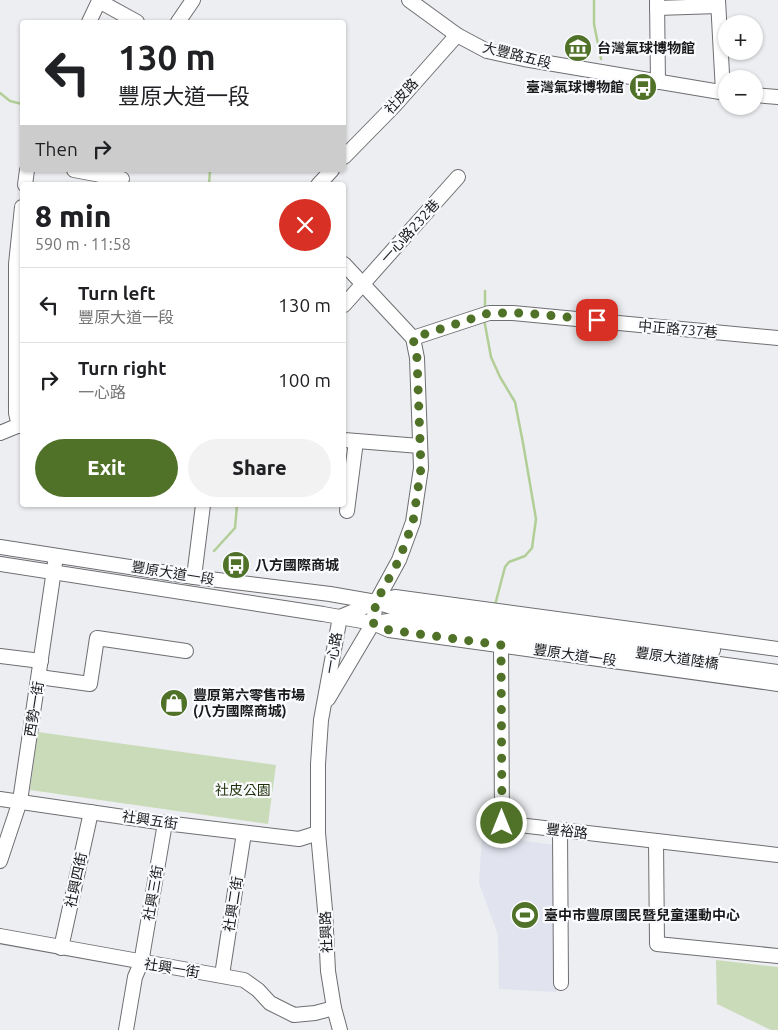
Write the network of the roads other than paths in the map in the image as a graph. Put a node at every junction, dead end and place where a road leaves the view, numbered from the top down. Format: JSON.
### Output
{"nodes":[{"id":1,"x":193,"y":0,"type":"edge"},
{"id":2,"x":409,"y":0,"type":"edge"},
{"id":3,"x":99,"y":1,"type":"edge"},
{"id":4,"x":718,"y":3,"type":"edge"},
{"id":5,"x":657,"y":4,"type":"edge"},
{"id":6,"x":91,"y":20,"type":"edge"},
{"id":7,"x":133,"y":20,"type":"edge"},
{"id":8,"x":179,"y":20,"type":"edge"},
{"id":9,"x":457,"y":34,"type":"junction"},
{"id":10,"x":722,"y":70,"type":"edge"},
{"id":11,"x":658,"y":82,"type":"junction"},
{"id":12,"x":718,"y":92,"type":"edge"},
{"id":13,"x":763,"y":96,"type":"edge"},
{"id":14,"x":778,"y":97,"type":"edge"},
{"id":15,"x":346,"y":154,"type":"edge"},
{"id":16,"x":86,"y":172,"type":"edge"},
{"id":17,"x":330,"y":172,"type":"edge"},
{"id":18,"x":458,"y":177,"type":"dead end"},
{"id":19,"x":122,"y":178,"type":"edge"},
{"id":20,"x":321,"y":182,"type":"edge"},
{"id":21,"x":20,"y":264,"type":"edge"},
{"id":22,"x":346,"y":266,"type":"edge"},
{"id":23,"x":362,"y":284,"type":"junction"},
{"id":24,"x":346,"y":303,"type":"edge"},
{"id":25,"x":413,"y":338,"type":"junction"},
{"id":26,"x":778,"y":338,"type":"edge"},
{"id":27,"x":20,"y":423,"type":"edge"},
{"id":28,"x":20,"y":425,"type":"edge"},
{"id":29,"x":0,"y":433,"type":"edge"},
{"id":30,"x":350,"y":441,"type":"edge"},
{"id":31,"x":420,"y":446,"type":"junction"},
{"id":32,"x":203,"y":507,"type":"edge"},
{"id":33,"x":347,"y":511,"type":"dead end"},
{"id":34,"x":0,"y":547,"type":"edge"},
{"id":35,"x":56,"y":555,"type":"junction"},
{"id":36,"x":0,"y":564,"type":"edge"},
{"id":37,"x":54,"y":572,"type":"junction"},
{"id":38,"x":194,"y":577,"type":"junction"},
{"id":39,"x":376,"y":602,"type":"junction"},
{"id":40,"x":340,"y":616,"type":"junction"},
{"id":41,"x":429,"y":619,"type":"junction"},
{"id":42,"x":373,"y":623,"type":"junction"},
{"id":43,"x":501,"y":645,"type":"junction"},
{"id":44,"x":778,"y":649,"type":"edge"},
{"id":45,"x":186,"y":651,"type":"dead end"},
{"id":46,"x":0,"y":656,"type":"edge"},
{"id":47,"x":778,"y":658,"type":"edge"},
{"id":48,"x":41,"y":661,"type":"junction"},
{"id":49,"x":778,"y":672,"type":"edge"},
{"id":50,"x":39,"y":677,"type":"junction"},
{"id":51,"x":778,"y":684,"type":"edge"},
{"id":52,"x":324,"y":707,"type":"junction"},
{"id":53,"x":0,"y":798,"type":"edge"},
{"id":54,"x":20,"y":801,"type":"junction"},
{"id":55,"x":91,"y":812,"type":"junction"},
{"id":56,"x":165,"y":823,"type":"junction"},
{"id":57,"x":560,"y":830,"type":"junction"},
{"id":58,"x":244,"y":833,"type":"junction"},
{"id":59,"x":318,"y":833,"type":"junction"},
{"id":60,"x":656,"y":841,"type":"junction"},
{"id":61,"x":778,"y":855,"type":"edge"},
{"id":62,"x":0,"y":861,"type":"edge"},
{"id":63,"x":0,"y":936,"type":"edge"},
{"id":64,"x":61,"y":948,"type":"junction"},
{"id":65,"x":778,"y":956,"type":"edge"},
{"id":66,"x":141,"y":963,"type":"junction"},
{"id":67,"x":222,"y":975,"type":"junction"},
{"id":68,"x":561,"y":983,"type":"dead end"},
{"id":69,"x":334,"y":1008,"type":"junction"},
{"id":70,"x":126,"y":1030,"type":"edge"},
{"id":71,"x":340,"y":1030,"type":"edge"}],
"edges":[{"from":1,"to":8,"type":"street"},
{"from":2,"to":9,"type":"street","name":"大豐路五段"},
{"from":3,"to":6,"type":"street"},
{"from":3,"to":7,"type":"street"},
{"from":4,"to":5,"type":"street"},
{"from":4,"to":10,"type":"street"},
{"from":5,"to":11,"type":"street"},
{"from":9,"to":11,"type":"street","name":"大豐路五段"},
{"from":9,"to":15,"type":"street","name":"社皮路"},
{"from":11,"to":12,"type":"street","name":"大豐路五段"},
{"from":13,"to":14,"type":"street"},
{"from":16,"to":19,"type":"street"},
{"from":17,"to":20,"type":"street"},
{"from":18,"to":23,"type":"street","name":"一心路232巷"},
{"from":21,"to":27,"type":"street"},
{"from":22,"to":23,"type":"street"},
{"from":23,"to":24,"type":"street","name":"一心路232巷"},
{"from":23,"to":25,"type":"street"},
{"from":25,"to":26,"type":"street","name":"中正路737巷"},
{"from":25,"to":31,"type":"street"},
{"from":28,"to":29,"type":"street"},
{"from":30,"to":31,"type":"street"},
{"from":30,"to":33,"type":"street"},
{"from":31,"to":39,"type":"street"},
{"from":32,"to":38,"type":"street"},
{"from":34,"to":35,"type":"street","name":"豐原大道一段"},
{"from":35,"to":37,"type":"street","name":"西勢一街"},
{"from":35,"to":38,"type":"street","name":"豐原大道一段"},
{"from":36,"to":37,"type":"street","name":"豐原大道一段"},
{"from":37,"to":40,"type":"street","name":"豐原大道一段"},
{"from":37,"to":48,"type":"street","name":"西勢一街"},
{"from":38,"to":39,"type":"street","name":"豐原大道一段"},
{"from":39,"to":40,"type":"street","name":"一心路"},
{"from":39,"to":41,"type":"street","name":"豐原大道一段"},
{"from":39,"to":42,"type":"street"},
{"from":39,"to":44,"type":"street","name":"豐原大道一段"},
{"from":40,"to":42,"type":"street","name":"豐原大道一段"},
{"from":40,"to":52,"type":"street","name":"一心路"},
{"from":41,"to":42,"type":"street","name":"豐原大道一段"},
{"from":41,"to":47,"type":"street","name":"豐原大道陸橋"},
{"from":41,"to":49,"type":"street","name":"豐原大道陸橋"},
{"from":42,"to":43,"type":"street","name":"豐原大道一段"},
{"from":42,"to":52,"type":"street"},
{"from":43,"to":51,"type":"street","name":"豐原大道一段"},
{"from":43,"to":57,"type":"street","name":"豐裕路"},
{"from":45,"to":50,"type":"street"},
{"from":46,"to":48,"type":"street"},
{"from":48,"to":50,"type":"street","name":"西勢一街"},
{"from":50,"to":54,"type":"street","name":"西勢一街"},
{"from":52,"to":59,"type":"street","name":"一心路"},
{"from":53,"to":54,"type":"street","name":"社興五街"},
{"from":54,"to":55,"type":"street","name":"社興五街"},
{"from":54,"to":62,"type":"street","name":"西勢一街"},
{"from":55,"to":56,"type":"street","name":"社興五街"},
{"from":55,"to":64,"type":"street","name":"社興四街"},
{"from":56,"to":58,"type":"street","name":"社興五街"},
{"from":56,"to":66,"type":"street","name":"社興三街"},
{"from":57,"to":60,"type":"street","name":"豐裕路"},
{"from":57,"to":68,"type":"street"},
{"from":58,"to":59,"type":"street","name":"社興五街"},
{"from":58,"to":67,"type":"street","name":"社興二街"},
{"from":59,"to":69,"type":"street","name":"社興路"},
{"from":60,"to":61,"type":"street","name":"豐裕路"},
{"from":60,"to":65,"type":"street"},
{"from":63,"to":64,"type":"street","name":"社興一街"},
{"from":64,"to":66,"type":"street","name":"社興一街"},
{"from":66,"to":67,"type":"street","name":"社興一街"},
{"from":66,"to":70,"type":"street","name":"社興三街"},
{"from":67,"to":69,"type":"street","name":"社興一街"},
{"from":69,"to":71,"type":"street","name":"社興路"}]}
